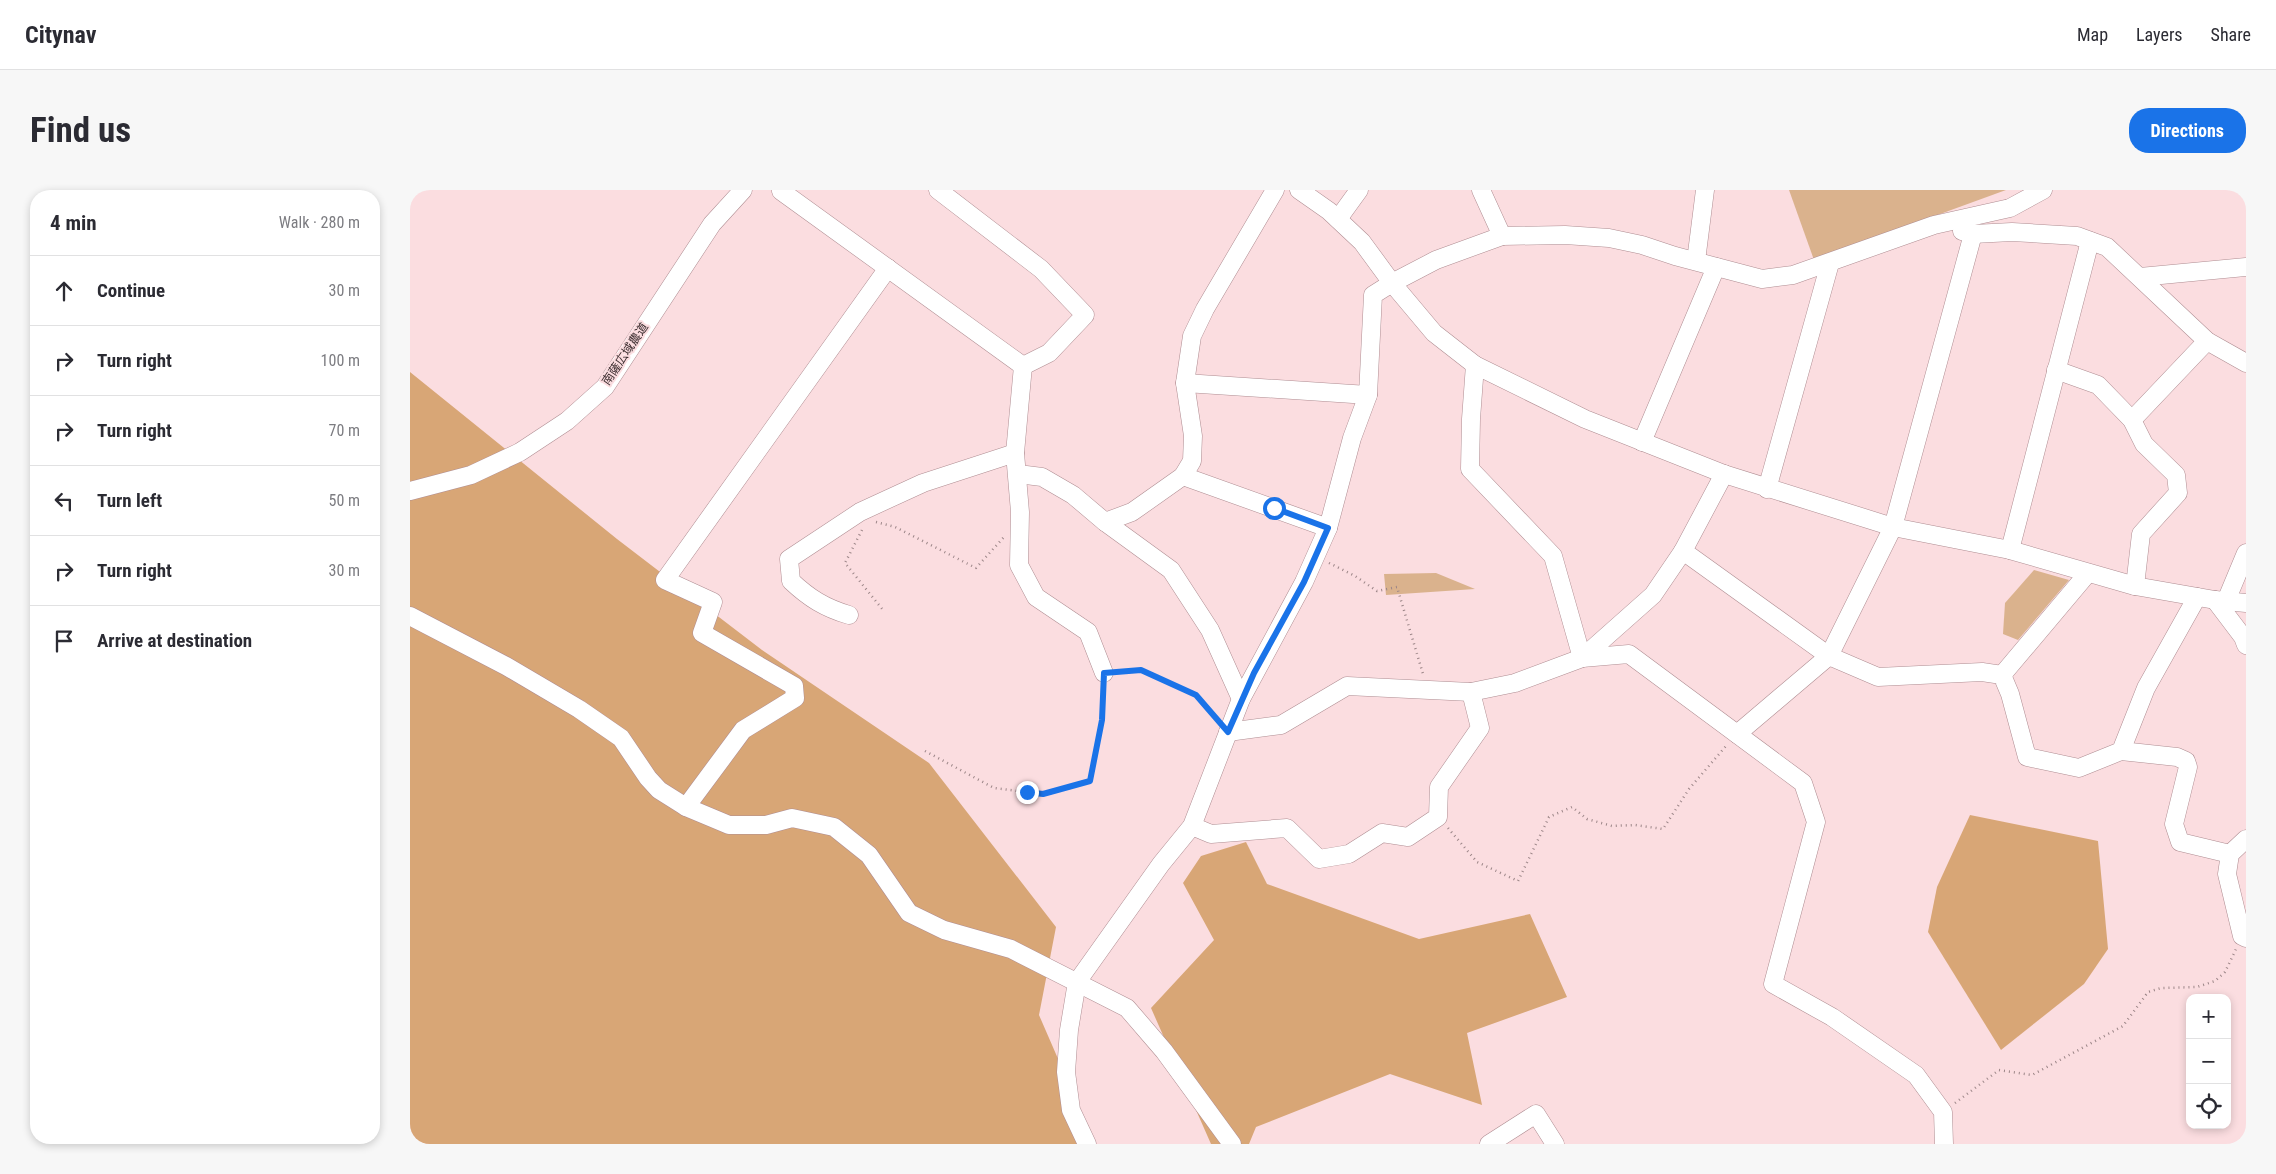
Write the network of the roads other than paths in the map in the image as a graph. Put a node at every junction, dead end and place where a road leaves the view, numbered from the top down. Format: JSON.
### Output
{"nodes":[{"id":1,"x":744,"y":190,"type":"edge"},
{"id":2,"x":938,"y":190,"type":"edge"},
{"id":3,"x":1275,"y":190,"type":"edge"},
{"id":4,"x":1299,"y":190,"type":"edge"},
{"id":5,"x":1359,"y":190,"type":"edge"},
{"id":6,"x":1481,"y":190,"type":"edge"},
{"id":7,"x":1705,"y":190,"type":"edge"},
{"id":8,"x":2043,"y":190,"type":"edge"},
{"id":9,"x":782,"y":192,"type":"dead end"},
{"id":10,"x":1338,"y":219,"type":"junction"},
{"id":11,"x":1934,"y":225,"type":"junction"},
{"id":12,"x":1973,"y":234,"type":"junction"},
{"id":13,"x":1502,"y":236,"type":"junction"},
{"id":14,"x":2090,"y":241,"type":"junction"},
{"id":15,"x":1696,"y":262,"type":"junction"},
{"id":16,"x":1830,"y":263,"type":"junction"},
{"id":17,"x":2246,"y":266,"type":"edge"},
{"id":18,"x":1716,"y":267,"type":"junction"},
{"id":19,"x":888,"y":268,"type":"junction"},
{"id":20,"x":2140,"y":277,"type":"junction"},
{"id":21,"x":1392,"y":282,"type":"junction"},
{"id":22,"x":2208,"y":341,"type":"junction"},
{"id":23,"x":2246,"y":363,"type":"edge"},
{"id":24,"x":1475,"y":365,"type":"junction"},
{"id":25,"x":1023,"y":366,"type":"junction"},
{"id":26,"x":2056,"y":370,"type":"junction"},
{"id":27,"x":1185,"y":383,"type":"junction"},
{"id":28,"x":1368,"y":395,"type":"junction"},
{"id":29,"x":2132,"y":420,"type":"junction"},
{"id":30,"x":1642,"y":442,"type":"junction"},
{"id":31,"x":1015,"y":453,"type":"junction"},
{"id":32,"x":1018,"y":474,"type":"junction"},
{"id":33,"x":1724,"y":474,"type":"junction"},
{"id":34,"x":1183,"y":476,"type":"junction"},
{"id":35,"x":1767,"y":489,"type":"junction"},
{"id":36,"x":410,"y":491,"type":"edge"},
{"id":37,"x":1105,"y":522,"type":"junction"},
{"id":38,"x":1893,"y":527,"type":"junction"},
{"id":39,"x":1328,"y":528,"type":"junction"},
{"id":40,"x":2010,"y":550,"type":"junction"},
{"id":41,"x":1684,"y":551,"type":"junction"},
{"id":42,"x":2246,"y":553,"type":"edge"},
{"id":43,"x":2088,"y":573,"type":"junction"},
{"id":44,"x":2135,"y":586,"type":"junction"},
{"id":45,"x":2197,"y":597,"type":"junction"},
{"id":46,"x":2220,"y":601,"type":"junction"},
{"id":47,"x":2246,"y":603,"type":"edge"},
{"id":48,"x":849,"y":614,"type":"dead end"},
{"id":49,"x":410,"y":616,"type":"edge"},
{"id":50,"x":2246,"y":645,"type":"edge"},
{"id":51,"x":1829,"y":656,"type":"junction"},
{"id":52,"x":1582,"y":658,"type":"junction"},
{"id":53,"x":1104,"y":673,"type":"road end"},
{"id":54,"x":2002,"y":675,"type":"junction"},
{"id":55,"x":1471,"y":692,"type":"junction"},
{"id":56,"x":1241,"y":699,"type":"junction"},
{"id":57,"x":1228,"y":732,"type":"junction"},
{"id":58,"x":1737,"y":734,"type":"junction"},
{"id":59,"x":2122,"y":751,"type":"junction"},
{"id":60,"x":686,"y":807,"type":"junction"},
{"id":61,"x":1192,"y":826,"type":"junction"},
{"id":62,"x":2246,"y":839,"type":"edge"},
{"id":63,"x":2230,"y":854,"type":"junction"},
{"id":64,"x":2244,"y":937,"type":"edge"},
{"id":65,"x":1077,"y":982,"type":"junction"},
{"id":66,"x":1088,"y":1144,"type":"edge"},
{"id":67,"x":1232,"y":1144,"type":"edge"},
{"id":68,"x":1489,"y":1144,"type":"edge"},
{"id":69,"x":1555,"y":1144,"type":"edge"},
{"id":70,"x":1944,"y":1144,"type":"edge"}],
"edges":[{"from":1,"to":36,"type":"street","name":"南薩広域農道"},
{"from":2,"to":25,"type":"street"},
{"from":3,"to":27,"type":"street"},
{"from":4,"to":10,"type":"street"},
{"from":5,"to":10,"type":"street"},
{"from":6,"to":13,"type":"street"},
{"from":7,"to":15,"type":"street"},
{"from":8,"to":11,"type":"street"},
{"from":9,"to":19,"type":"street"},
{"from":10,"to":21,"type":"street"},
{"from":11,"to":12,"type":"street"},
{"from":11,"to":16,"type":"street"},
{"from":12,"to":14,"type":"street"},
{"from":12,"to":38,"type":"street"},
{"from":13,"to":15,"type":"street"},
{"from":13,"to":21,"type":"street"},
{"from":14,"to":20,"type":"street"},
{"from":14,"to":26,"type":"street"},
{"from":15,"to":18,"type":"street"},
{"from":16,"to":18,"type":"street"},
{"from":16,"to":35,"type":"street"},
{"from":17,"to":20,"type":"street"},
{"from":18,"to":30,"type":"street"},
{"from":19,"to":25,"type":"street"},
{"from":19,"to":60,"type":"street"},
{"from":20,"to":22,"type":"street"},
{"from":21,"to":24,"type":"street"},
{"from":21,"to":28,"type":"street"},
{"from":22,"to":23,"type":"street"},
{"from":22,"to":29,"type":"street"},
{"from":24,"to":30,"type":"street"},
{"from":24,"to":52,"type":"street"},
{"from":25,"to":31,"type":"street"},
{"from":26,"to":29,"type":"street"},
{"from":26,"to":40,"type":"street"},
{"from":27,"to":28,"type":"street"},
{"from":27,"to":34,"type":"street"},
{"from":28,"to":39,"type":"street"},
{"from":29,"to":44,"type":"street"},
{"from":30,"to":33,"type":"street"},
{"from":31,"to":32,"type":"street"},
{"from":31,"to":48,"type":"street"},
{"from":32,"to":37,"type":"street"},
{"from":32,"to":53,"type":"street"},
{"from":33,"to":35,"type":"street"},
{"from":33,"to":41,"type":"street"},
{"from":34,"to":37,"type":"street"},
{"from":34,"to":39,"type":"street"},
{"from":35,"to":38,"type":"street"},
{"from":37,"to":56,"type":"street"},
{"from":38,"to":40,"type":"street"},
{"from":38,"to":51,"type":"street"},
{"from":39,"to":56,"type":"street"},
{"from":40,"to":43,"type":"street"},
{"from":41,"to":51,"type":"street"},
{"from":41,"to":52,"type":"street"},
{"from":42,"to":46,"type":"street"},
{"from":43,"to":44,"type":"street"},
{"from":43,"to":54,"type":"street"},
{"from":44,"to":45,"type":"street"},
{"from":45,"to":46,"type":"street"},
{"from":45,"to":59,"type":"street"},
{"from":46,"to":47,"type":"street"},
{"from":46,"to":50,"type":"street"},
{"from":49,"to":60,"type":"street"},
{"from":51,"to":54,"type":"street"},
{"from":51,"to":58,"type":"street"},
{"from":52,"to":55,"type":"street"},
{"from":52,"to":58,"type":"street"},
{"from":54,"to":59,"type":"street"},
{"from":55,"to":57,"type":"street"},
{"from":55,"to":61,"type":"street"},
{"from":56,"to":57,"type":"street"},
{"from":57,"to":61,"type":"street"},
{"from":58,"to":70,"type":"street"},
{"from":59,"to":63,"type":"street"},
{"from":60,"to":65,"type":"street"},
{"from":61,"to":65,"type":"street"},
{"from":62,"to":63,"type":"street"},
{"from":63,"to":64,"type":"street"},
{"from":65,"to":66,"type":"street"},
{"from":65,"to":67,"type":"street"},
{"from":68,"to":69,"type":"street"}]}
